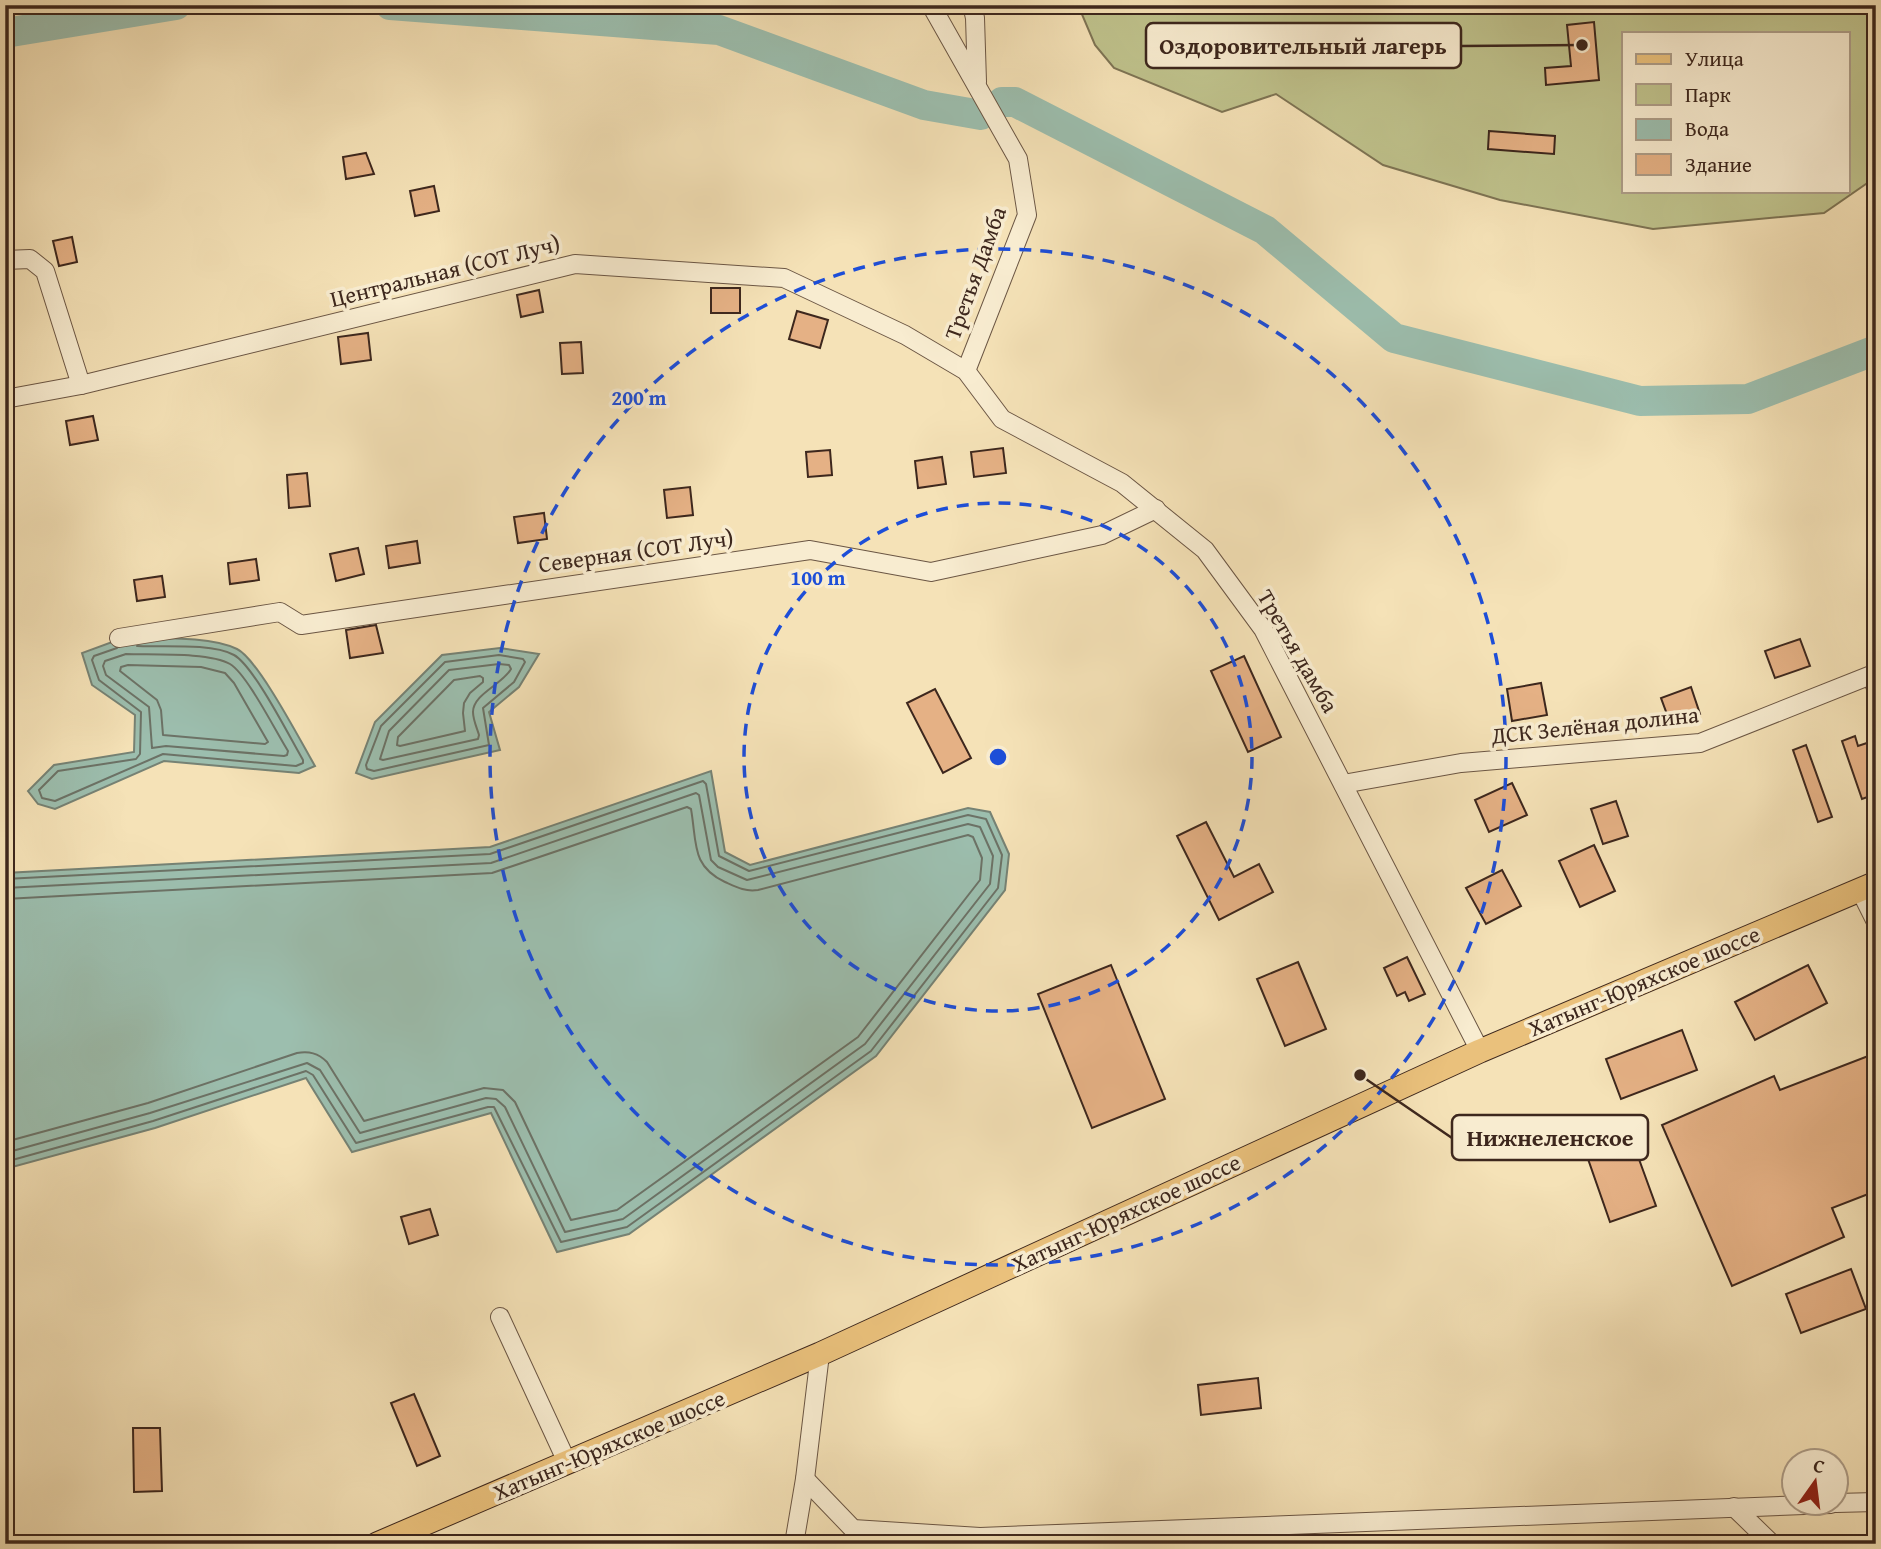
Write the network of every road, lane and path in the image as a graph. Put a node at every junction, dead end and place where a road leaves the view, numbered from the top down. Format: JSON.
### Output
{"nodes":[{"id":1,"x":931,"y":5,"type":"edge"},
{"id":2,"x":972,"y":5,"type":"edge"},
{"id":3,"x":977,"y":84,"type":"junction"},
{"id":4,"x":5,"y":260,"type":"edge"},
{"id":5,"x":967,"y":371,"type":"junction"},
{"id":6,"x":81,"y":385,"type":"junction"},
{"id":7,"x":5,"y":399,"type":"edge"},
{"id":8,"x":1156,"y":509,"type":"junction"},
{"id":9,"x":119,"y":638,"type":"dead end"},
{"id":10,"x":1876,"y":688,"type":"edge"},
{"id":11,"x":1343,"y":784,"type":"junction"},
{"id":12,"x":1868,"y":886,"type":"edge"},
{"id":13,"x":1876,"y":922,"type":"edge"},
{"id":14,"x":1480,"y":1051,"type":"junction"},
{"id":15,"x":500,"y":1317,"type":"dead end"},
{"id":16,"x":820,"y":1354,"type":"junction"},
{"id":17,"x":567,"y":1462,"type":"junction"},
{"id":18,"x":805,"y":1479,"type":"junction"},
{"id":19,"x":1876,"y":1502,"type":"edge"},
{"id":20,"x":1850,"y":1503,"type":"edge"},
{"id":21,"x":1780,"y":1505,"type":"edge"},
{"id":22,"x":1734,"y":1507,"type":"junction"},
{"id":23,"x":981,"y":1540,"type":"edge"},
{"id":24,"x":377,"y":1544,"type":"edge"},
{"id":25,"x":794,"y":1544,"type":"edge"},
{"id":26,"x":1772,"y":1544,"type":"edge"}],
"edges":[{"from":1,"to":3,"type":"street","name":"Третья Дамба"},
{"from":2,"to":3,"type":"street"},
{"from":3,"to":5,"type":"street","name":"Третья Дамба"},
{"from":4,"to":6,"type":"street"},
{"from":5,"to":6,"type":"street","name":"Центральная (СОТ Луч)"},
{"from":5,"to":8,"type":"street","name":"Третья дамба"},
{"from":6,"to":7,"type":"street","name":"Центральная (СОТ Луч)"},
{"from":8,"to":9,"type":"street","name":"Северная (СОТ Луч)"},
{"from":8,"to":11,"type":"street","name":"Третья дамба"},
{"from":10,"to":11,"type":"street","name":"ДСК Зелёная долина"},
{"from":11,"to":14,"type":"street","name":"Третья дамба"},
{"from":12,"to":13,"type":"street"},
{"from":12,"to":14,"type":"main road","name":"Хатынг-Юряхское шоссе"},
{"from":14,"to":16,"type":"main road","name":"Хатынг-Юряхское шоссе"},
{"from":15,"to":17,"type":"street"},
{"from":16,"to":17,"type":"main road","name":"Хатынг-Юряхское шоссе"},
{"from":16,"to":18,"type":"street"},
{"from":17,"to":24,"type":"main road","name":"Хатынг-Юряхское шоссе"},
{"from":18,"to":23,"type":"street"},
{"from":18,"to":25,"type":"street"},
{"from":19,"to":20,"type":"street"},
{"from":21,"to":22,"type":"street"},
{"from":22,"to":23,"type":"street"},
{"from":22,"to":26,"type":"street"}]}
